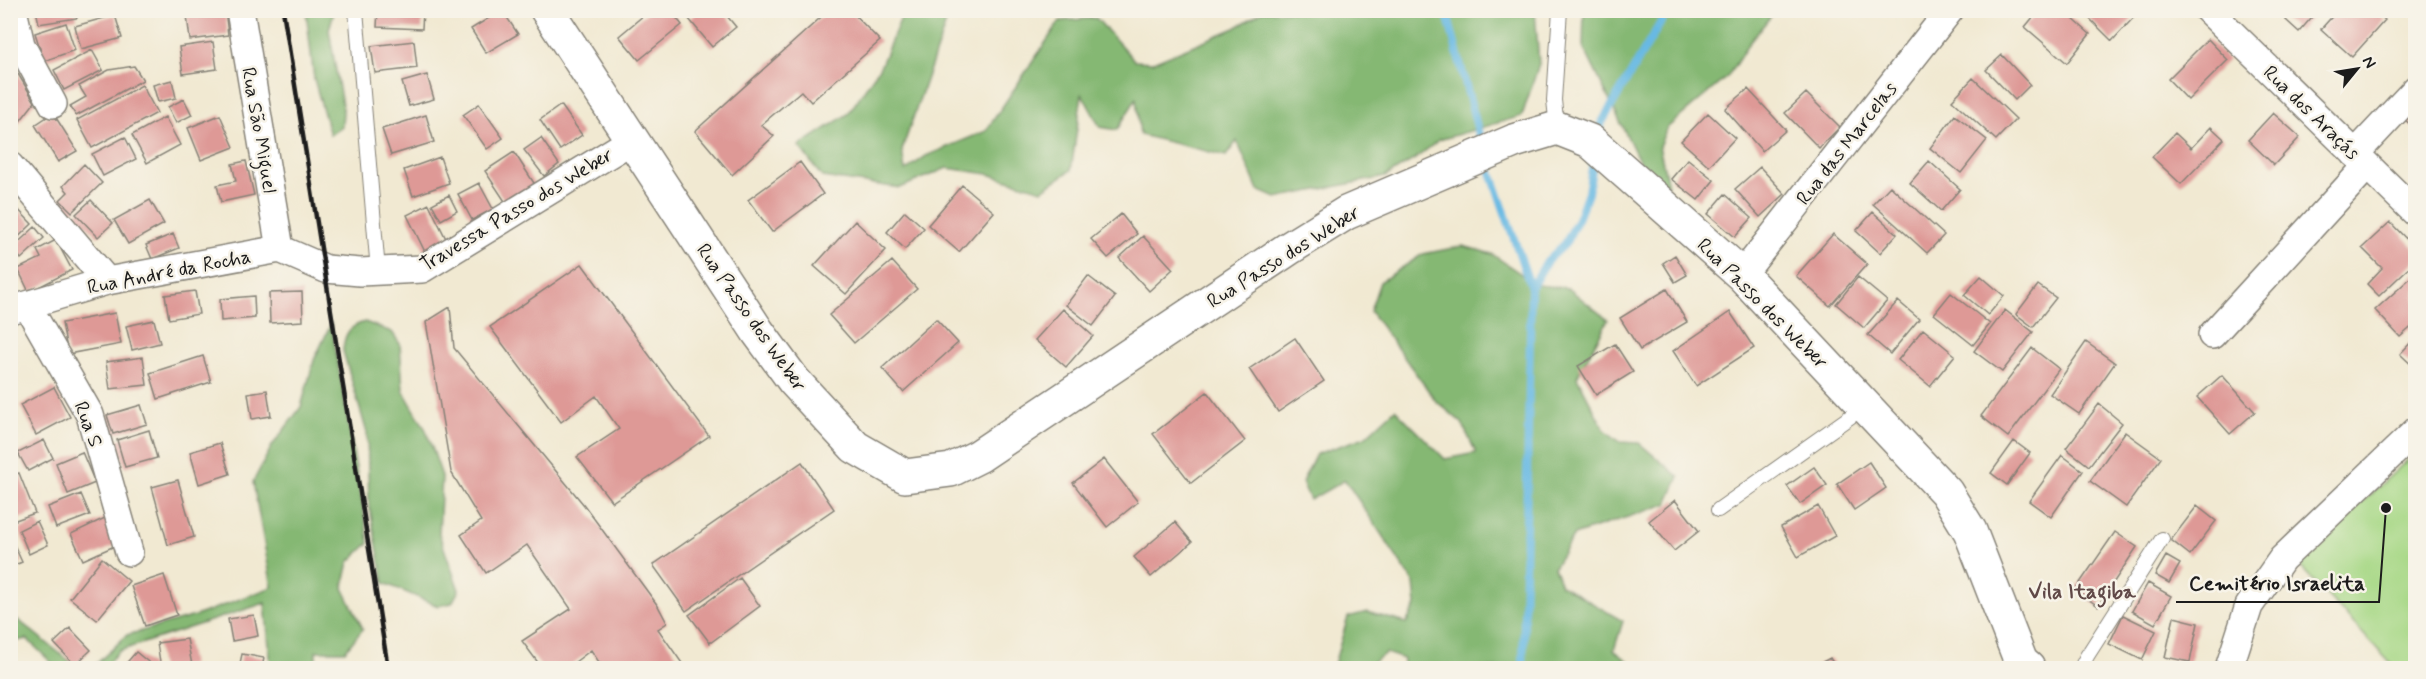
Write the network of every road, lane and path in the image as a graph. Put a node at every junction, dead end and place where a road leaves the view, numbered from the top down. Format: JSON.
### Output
{"nodes":[{"id":1,"x":13,"y":10,"type":"edge"},
{"id":2,"x":240,"y":10,"type":"edge"},
{"id":3,"x":356,"y":10,"type":"edge"},
{"id":4,"x":547,"y":10,"type":"edge"},
{"id":5,"x":1560,"y":10,"type":"edge"},
{"id":6,"x":1950,"y":10,"type":"edge"},
{"id":7,"x":2208,"y":10,"type":"edge"},
{"id":8,"x":2415,"y":89,"type":"edge"},
{"id":9,"x":53,"y":104,"type":"dead end"},
{"id":10,"x":1557,"y":128,"type":"junction"},
{"id":11,"x":632,"y":140,"type":"junction"},
{"id":12,"x":2361,"y":160,"type":"junction"},
{"id":13,"x":10,"y":166,"type":"edge"},
{"id":14,"x":2415,"y":213,"type":"edge"},
{"id":15,"x":280,"y":249,"type":"junction"},
{"id":16,"x":378,"y":271,"type":"junction"},
{"id":17,"x":1742,"y":275,"type":"junction"},
{"id":18,"x":107,"y":281,"type":"junction"},
{"id":19,"x":19,"y":307,"type":"edge"},
{"id":20,"x":2212,"y":335,"type":"dead end"},
{"id":21,"x":1864,"y":407,"type":"junction"},
{"id":22,"x":2415,"y":431,"type":"edge"},
{"id":23,"x":1718,"y":510,"type":"dead end"},
{"id":24,"x":2162,"y":539,"type":"dead end"},
{"id":25,"x":129,"y":552,"type":"dead end"},
{"id":26,"x":2028,"y":669,"type":"edge"},
{"id":27,"x":2081,"y":669,"type":"edge"},
{"id":28,"x":2229,"y":669,"type":"edge"}],
"edges":[{"from":1,"to":9,"type":"street"},
{"from":2,"to":15,"type":"street","name":"Rua São Miguel"},
{"from":3,"to":16,"type":"lane"},
{"from":4,"to":11,"type":"street","name":"Rua Passo dos Weber"},
{"from":5,"to":10,"type":"lane"},
{"from":6,"to":17,"type":"street","name":"Rua das Marcelas"},
{"from":7,"to":12,"type":"street","name":"Rua dos Araçás"},
{"from":8,"to":12,"type":"street"},
{"from":10,"to":11,"type":"street","name":"Rua Passo dos Weber"},
{"from":10,"to":17,"type":"street","name":"Rua Passo dos Weber"},
{"from":11,"to":16,"type":"street","name":"Travessa Passo dos Weber"},
{"from":12,"to":14,"type":"street","name":"Rua dos Araçás"},
{"from":12,"to":20,"type":"street"},
{"from":13,"to":18,"type":"street"},
{"from":15,"to":16,"type":"street","name":"Travessa Passo dos Weber"},
{"from":15,"to":18,"type":"street","name":"Rua André da Rocha"},
{"from":17,"to":21,"type":"street","name":"Rua Passo dos Weber"},
{"from":18,"to":19,"type":"street","name":"Rua André da Rocha"},
{"from":19,"to":25,"type":"street","name":"Rua S"},
{"from":21,"to":23,"type":"lane"},
{"from":21,"to":26,"type":"street","name":"Rua Passo dos Weber"},
{"from":22,"to":28,"type":"street"},
{"from":24,"to":27,"type":"lane"}]}
